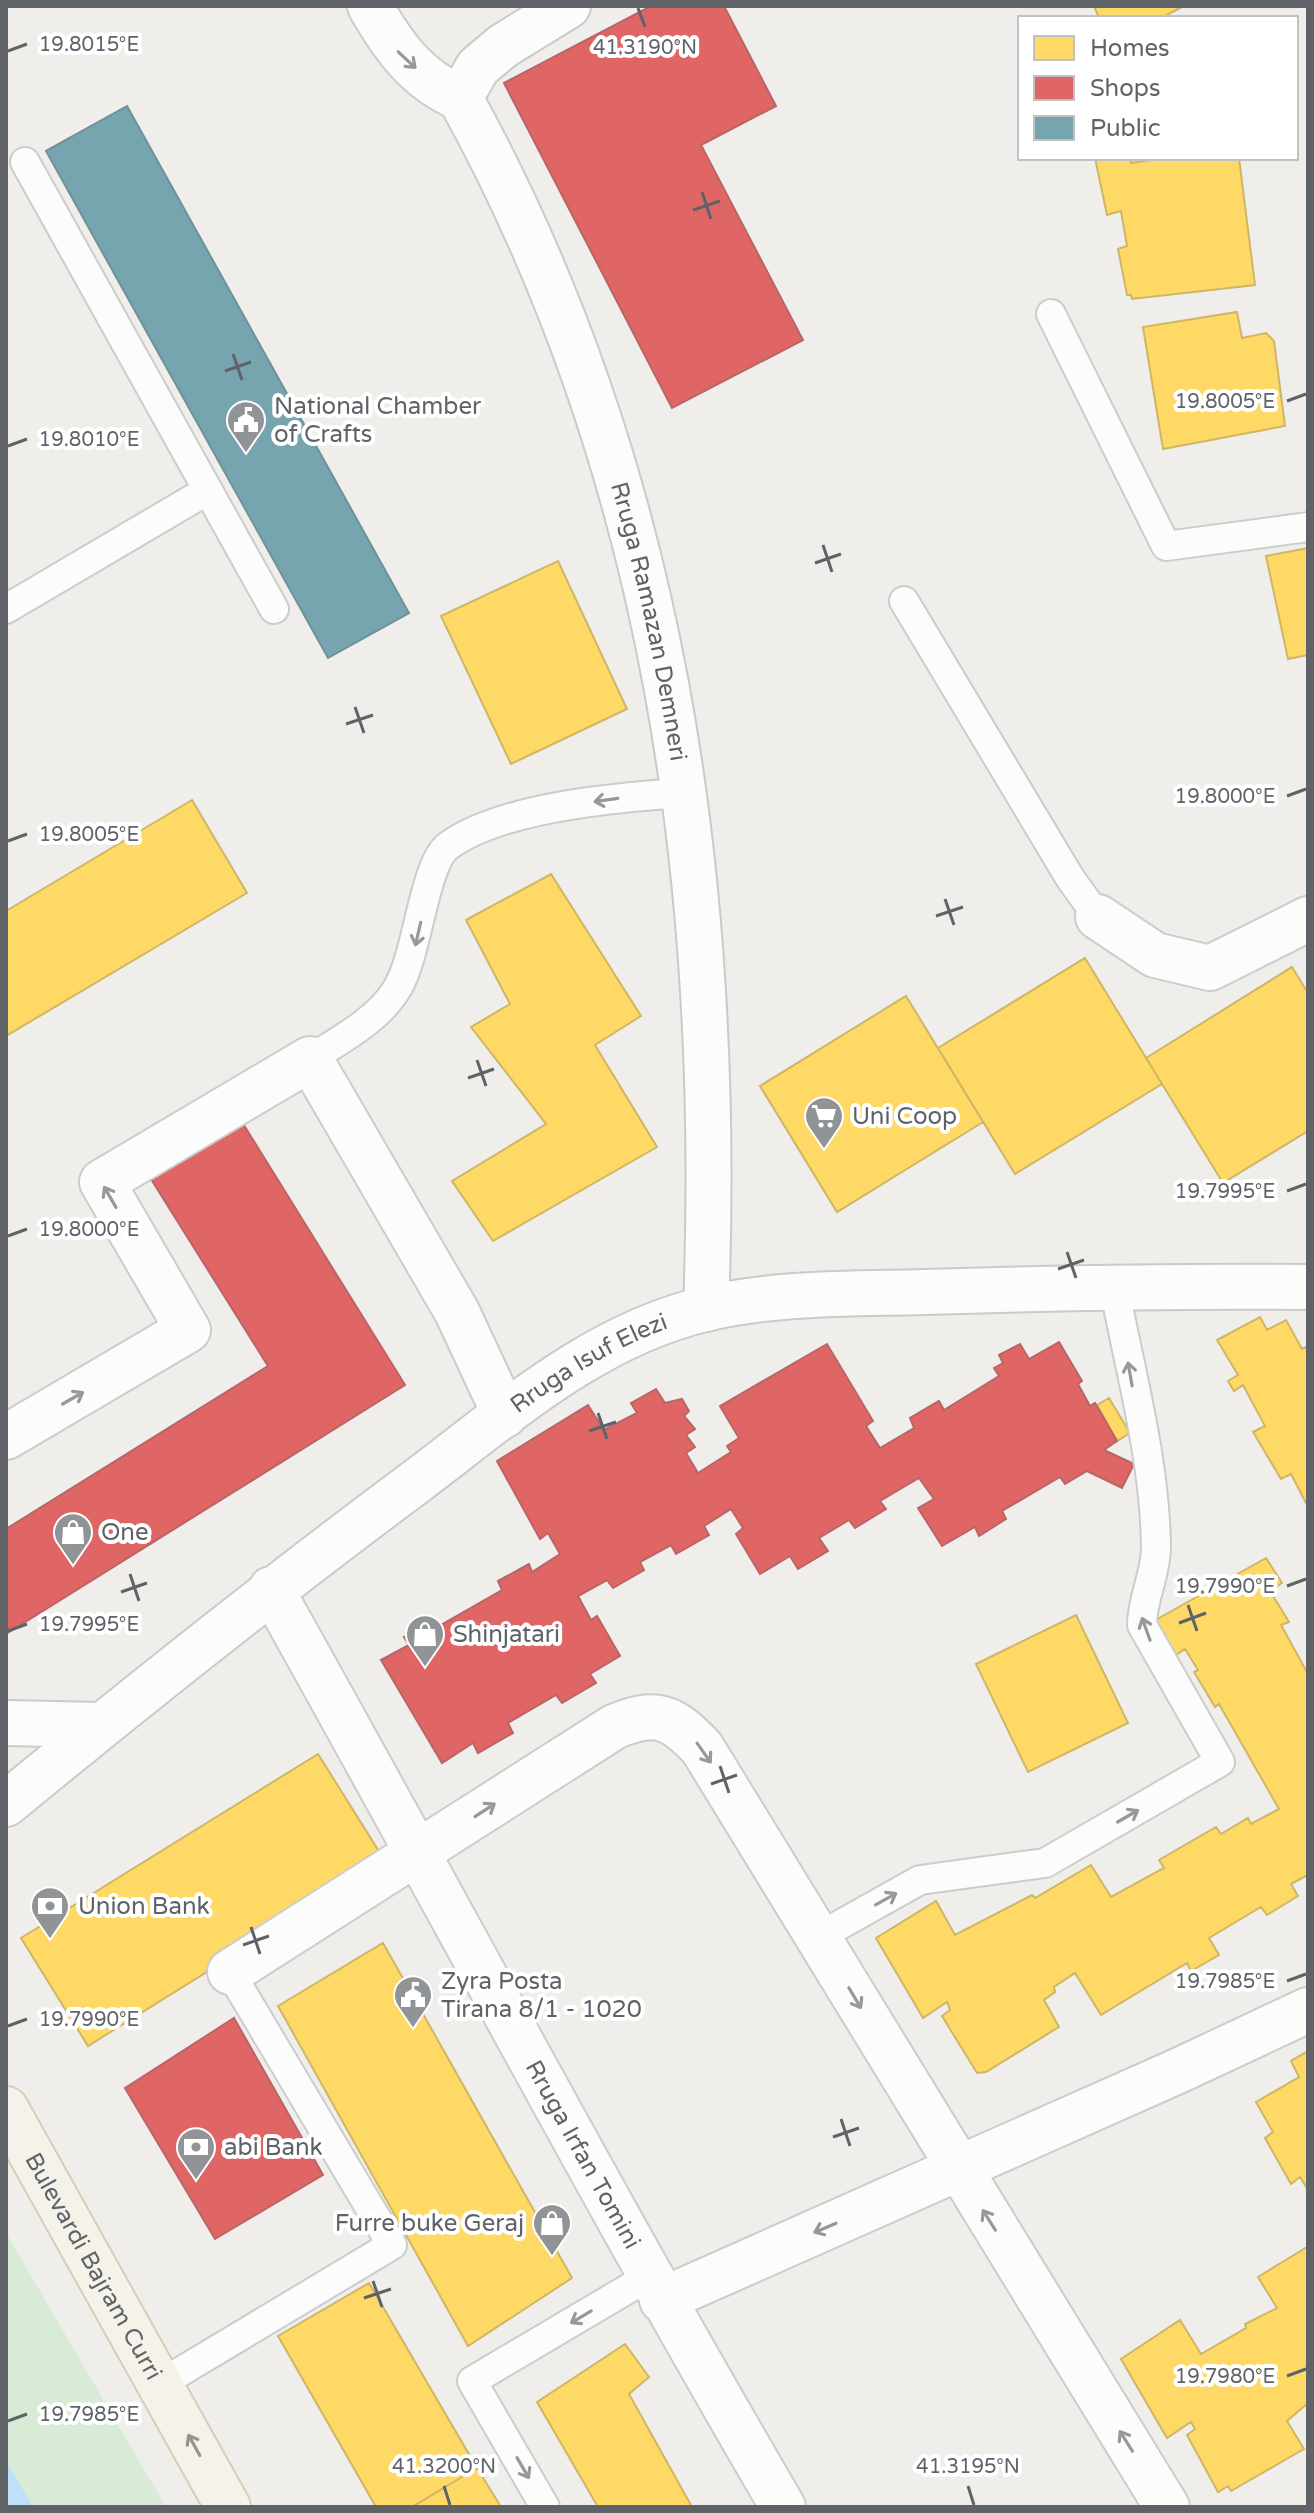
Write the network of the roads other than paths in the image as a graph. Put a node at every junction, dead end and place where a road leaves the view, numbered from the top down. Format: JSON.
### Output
{"nodes":[{"id":1,"x":370,"y":6,"type":"edge"},
{"id":2,"x":568,"y":6,"type":"edge"},
{"id":3,"x":460,"y":98,"type":"junction"},
{"id":4,"x":25,"y":162,"type":"dead end"},
{"id":5,"x":1051,"y":314,"type":"dead end"},
{"id":6,"x":208,"y":490,"type":"junction"},
{"id":7,"x":1308,"y":527,"type":"edge"},
{"id":8,"x":904,"y":601,"type":"dead end"},
{"id":9,"x":6,"y":609,"type":"edge"},
{"id":10,"x":274,"y":609,"type":"dead end"},
{"id":11,"x":683,"y":793,"type":"junction"},
{"id":12,"x":1098,"y":917,"type":"joint"},
{"id":13,"x":1308,"y":919,"type":"edge"},
{"id":14,"x":310,"y":1059,"type":"junction"},
{"id":15,"x":1114,"y":1286,"type":"junction"},
{"id":16,"x":1308,"y":1287,"type":"edge"},
{"id":17,"x":706,"y":1309,"type":"junction"},
{"id":18,"x":505,"y":1415,"type":"junction"},
{"id":19,"x":6,"y":1437,"type":"edge"},
{"id":20,"x":271,"y":1589,"type":"junction"},
{"id":21,"x":6,"y":1723,"type":"edge"},
{"id":22,"x":102,"y":1725,"type":"junction"},
{"id":23,"x":6,"y":1804,"type":"edge"},
{"id":24,"x":419,"y":1852,"type":"junction"},
{"id":25,"x":818,"y":1937,"type":"junction"},
{"id":26,"x":230,"y":1972,"type":"joint"},
{"id":27,"x":1308,"y":2010,"type":"edge"},
{"id":28,"x":6,"y":2109,"type":"edge"},
{"id":29,"x":958,"y":2170,"type":"junction"},
{"id":30,"x":655,"y":2289,"type":"junction"},
{"id":31,"x":160,"y":2384,"type":"junction"},
{"id":32,"x":228,"y":2507,"type":"edge"},
{"id":33,"x":545,"y":2507,"type":"edge"},
{"id":34,"x":783,"y":2507,"type":"edge"},
{"id":35,"x":1167,"y":2507,"type":"edge"}],
"edges":[{"from":1,"to":3,"type":"street","one_way":true},
{"from":2,"to":3,"type":"street"},
{"from":3,"to":11,"type":"street","name":"Rruga Ramazan Demneri"},
{"from":4,"to":6,"type":"lane"},
{"from":5,"to":7,"type":"lane"},
{"from":6,"to":9,"type":"lane"},
{"from":6,"to":10,"type":"lane"},
{"from":8,"to":12,"type":"lane"},
{"from":11,"to":14,"type":"lane","one_way":true},
{"from":11,"to":17,"type":"street","name":"Rruga Ramazan Demneri"},
{"from":12,"to":13,"type":"street"},
{"from":14,"to":18,"type":"street"},
{"from":19,"to":14,"type":"street","one_way":true},
{"from":15,"to":16,"type":"street","name":"Rruga Isuf Elezi"},
{"from":15,"to":17,"type":"street","name":"Rruga Isuf Elezi"},
{"from":25,"to":15,"type":"lane","one_way":true},
{"from":17,"to":18,"type":"street","name":"Rruga Isuf Elezi"},
{"from":18,"to":20,"type":"street","name":"Rruga Isuf Elezi"},
{"from":20,"to":22,"type":"street","name":"Rruga Isuf Elezi"},
{"from":20,"to":24,"type":"street","name":"Rruga Irfan Tomini"},
{"from":21,"to":22,"type":"street"},
{"from":22,"to":23,"type":"street","name":"Rruga Isuf Elezi"},
{"from":24,"to":25,"type":"street","one_way":true},
{"from":24,"to":26,"type":"street"},
{"from":24,"to":30,"type":"street","name":"Rruga Irfan Tomini"},
{"from":25,"to":29,"type":"street","one_way":true},
{"from":26,"to":31,"type":"lane"},
{"from":27,"to":29,"type":"street"},
{"from":28,"to":31,"type":"main road","name":"Bulevardi Bajram Curri"},
{"from":29,"to":30,"type":"street","one_way":true},
{"from":35,"to":29,"type":"street","one_way":true},
{"from":30,"to":33,"type":"lane","one_way":true},
{"from":30,"to":34,"type":"street","name":"Rruga Irfan Tomini"},
{"from":32,"to":31,"type":"main road","name":"Bulevardi Bajram Curri","one_way":true}]}
